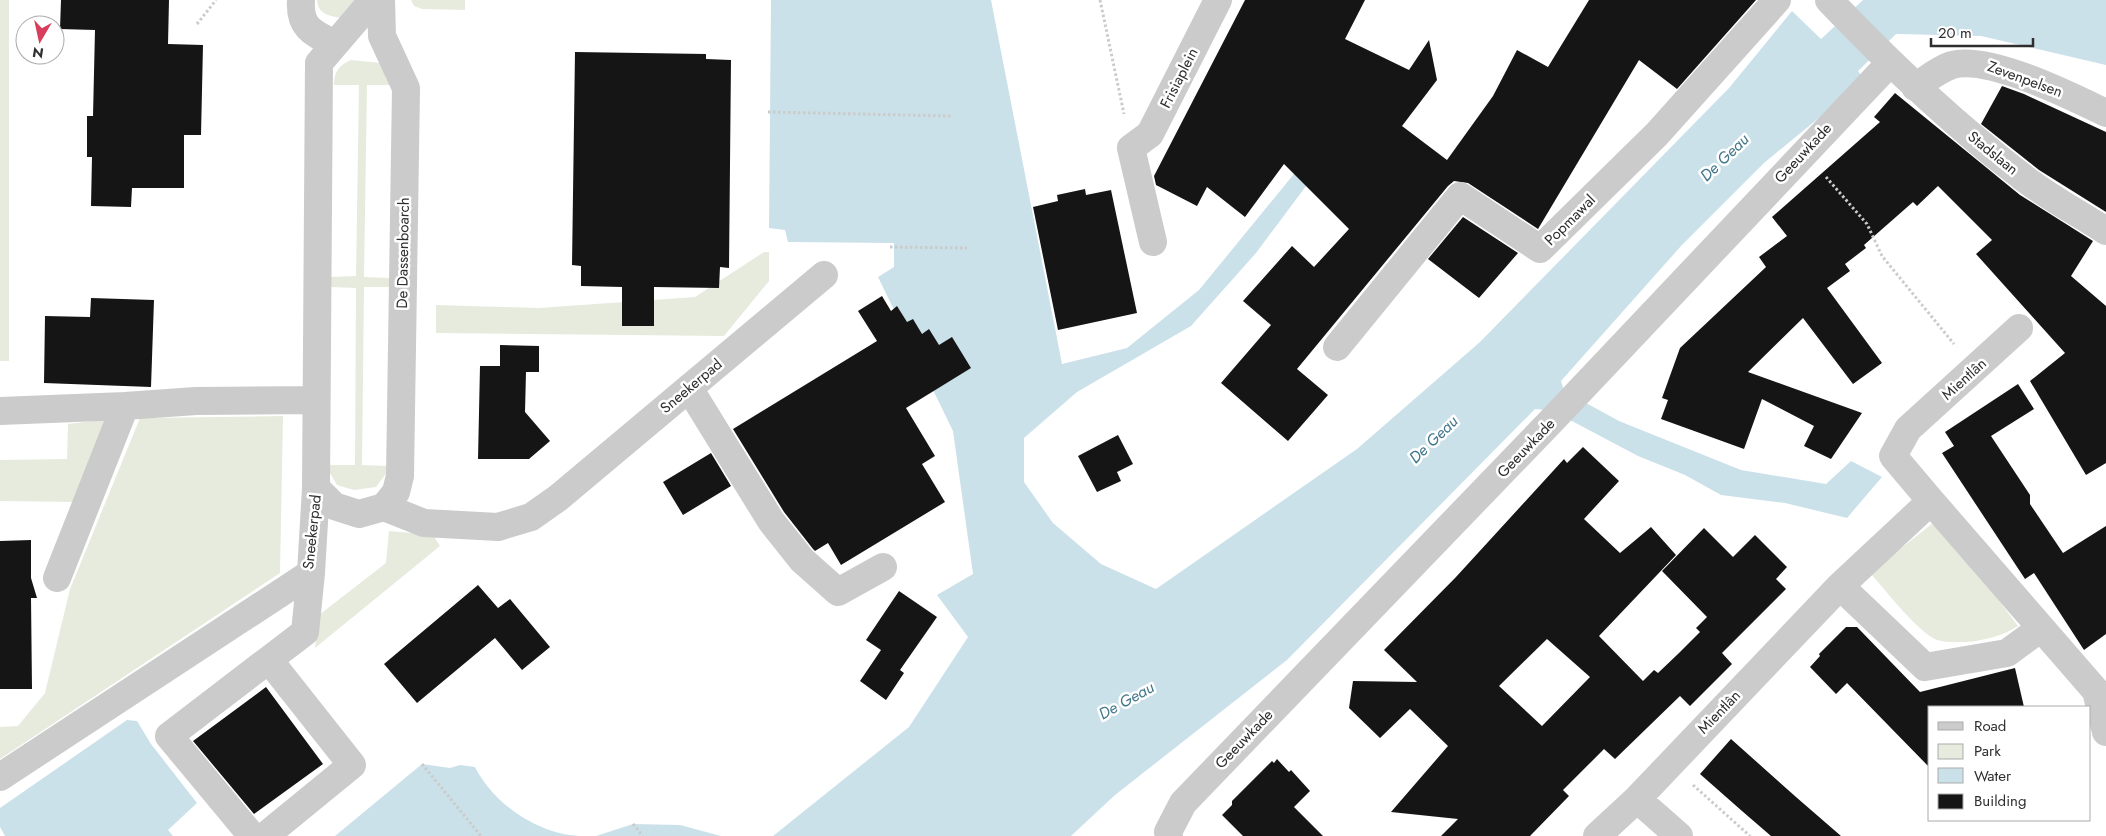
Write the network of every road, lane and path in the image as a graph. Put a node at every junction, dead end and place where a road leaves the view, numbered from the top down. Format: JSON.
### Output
{"nodes":[{"id":1,"x":216,"y":0,"type":"edge"},
{"id":2,"x":301,"y":0,"type":"edge"},
{"id":3,"x":373,"y":0,"type":"edge"},
{"id":4,"x":381,"y":0,"type":"edge"},
{"id":5,"x":1100,"y":0,"type":"edge"},
{"id":6,"x":1218,"y":0,"type":"edge"},
{"id":7,"x":1777,"y":0,"type":"edge"},
{"id":8,"x":1828,"y":0,"type":"edge"},
{"id":9,"x":197,"y":24,"type":"dead end"},
{"id":10,"x":335,"y":44,"type":"junction"},
{"id":11,"x":1885,"y":59,"type":"junction"},
{"id":12,"x":1915,"y":87,"type":"junction"},
{"id":13,"x":768,"y":112,"type":"dead end"},
{"id":14,"x":2106,"y":113,"type":"edge"},
{"id":15,"x":952,"y":116,"type":"dead end"},
{"id":16,"x":1131,"y":148,"type":"junction"},
{"id":17,"x":1805,"y":152,"type":"junction"},
{"id":18,"x":2106,"y":231,"type":"edge"},
{"id":19,"x":1153,"y":242,"type":"dead end"},
{"id":20,"x":890,"y":247,"type":"dead end"},
{"id":21,"x":967,"y":248,"type":"dead end"},
{"id":22,"x":824,"y":275,"type":"dead end"},
{"id":23,"x":2019,"y":328,"type":"dead end"},
{"id":24,"x":1337,"y":347,"type":"dead end"},
{"id":25,"x":1975,"y":369,"type":"junction"},
{"id":26,"x":689,"y":388,"type":"junction"},
{"id":27,"x":315,"y":400,"type":"junction"},
{"id":28,"x":125,"y":406,"type":"junction"},
{"id":29,"x":0,"y":410,"type":"edge"},
{"id":30,"x":316,"y":488,"type":"junction"},
{"id":31,"x":1931,"y":501,"type":"junction"},
{"id":32,"x":384,"y":507,"type":"junction"},
{"id":33,"x":883,"y":567,"type":"dead end"},
{"id":34,"x":311,"y":573,"type":"junction"},
{"id":35,"x":57,"y":578,"type":"dead end"},
{"id":36,"x":1840,"y":586,"type":"junction"},
{"id":37,"x":2041,"y":628,"type":"junction"},
{"id":38,"x":269,"y":660,"type":"junction"},
{"id":39,"x":2106,"y":732,"type":"edge"},
{"id":40,"x":422,"y":764,"type":"dead end"},
{"id":41,"x":1670,"y":764,"type":"junction"},
{"id":42,"x":0,"y":777,"type":"edge"},
{"id":43,"x":1637,"y":799,"type":"junction"},
{"id":44,"x":633,"y":824,"type":"dead end"},
{"id":45,"x":252,"y":836,"type":"edge"},
{"id":46,"x":265,"y":836,"type":"edge"},
{"id":47,"x":481,"y":836,"type":"edge"},
{"id":48,"x":643,"y":836,"type":"edge"},
{"id":49,"x":1169,"y":836,"type":"edge"},
{"id":50,"x":1597,"y":836,"type":"edge"},
{"id":51,"x":1679,"y":836,"type":"edge"},
{"id":52,"x":1750,"y":836,"type":"edge"}],
"edges":[{"from":1,"to":9,"type":"path"},
{"from":2,"to":10,"type":"street"},
{"from":3,"to":10,"type":"street"},
{"from":4,"to":32,"type":"street","name":"De Dassenboarch"},
{"from":5,"to":16,"type":"path"},
{"from":6,"to":16,"type":"street","name":"Frisiaplein"},
{"from":7,"to":24,"type":"street","name":"Popmawal"},
{"from":8,"to":11,"type":"street","name":"Stadslaan"},
{"from":10,"to":27,"type":"street"},
{"from":11,"to":12,"type":"street","name":"Stadslaan"},
{"from":11,"to":17,"type":"street","name":"Geeuwkade"},
{"from":12,"to":14,"type":"street","name":"Zevenpelsen"},
{"from":12,"to":18,"type":"street","name":"Stadslaan"},
{"from":13,"to":15,"type":"path"},
{"from":16,"to":19,"type":"street"},
{"from":17,"to":25,"type":"path"},
{"from":17,"to":49,"type":"street","name":"Geeuwkade"},
{"from":20,"to":21,"type":"path"},
{"from":22,"to":26,"type":"street","name":"Sneekerpad"},
{"from":23,"to":25,"type":"street","name":"Mientlân"},
{"from":25,"to":31,"type":"street","name":"Mientlân"},
{"from":26,"to":32,"type":"street","name":"Sneekerpad"},
{"from":26,"to":33,"type":"street"},
{"from":27,"to":28,"type":"street"},
{"from":27,"to":30,"type":"street"},
{"from":28,"to":29,"type":"street"},
{"from":28,"to":35,"type":"street"},
{"from":30,"to":32,"type":"street","name":"Sneekerpad"},
{"from":30,"to":34,"type":"street","name":"Sneekerpad"},
{"from":31,"to":36,"type":"street","name":"Mientlân"},
{"from":31,"to":37,"type":"street","name":"Mientlân"},
{"from":34,"to":38,"type":"street"},
{"from":34,"to":42,"type":"street","name":"Sneekerpad"},
{"from":36,"to":37,"type":"street"},
{"from":36,"to":41,"type":"street","name":"Mientlân"},
{"from":37,"to":39,"type":"street","name":"Mientlân"},
{"from":38,"to":45,"type":"street"},
{"from":38,"to":46,"type":"street"},
{"from":40,"to":47,"type":"path"},
{"from":41,"to":43,"type":"street","name":"Mientlân"},
{"from":41,"to":52,"type":"path"},
{"from":43,"to":50,"type":"street","name":"Mientlân"},
{"from":43,"to":51,"type":"street"},
{"from":44,"to":48,"type":"path"}]}
